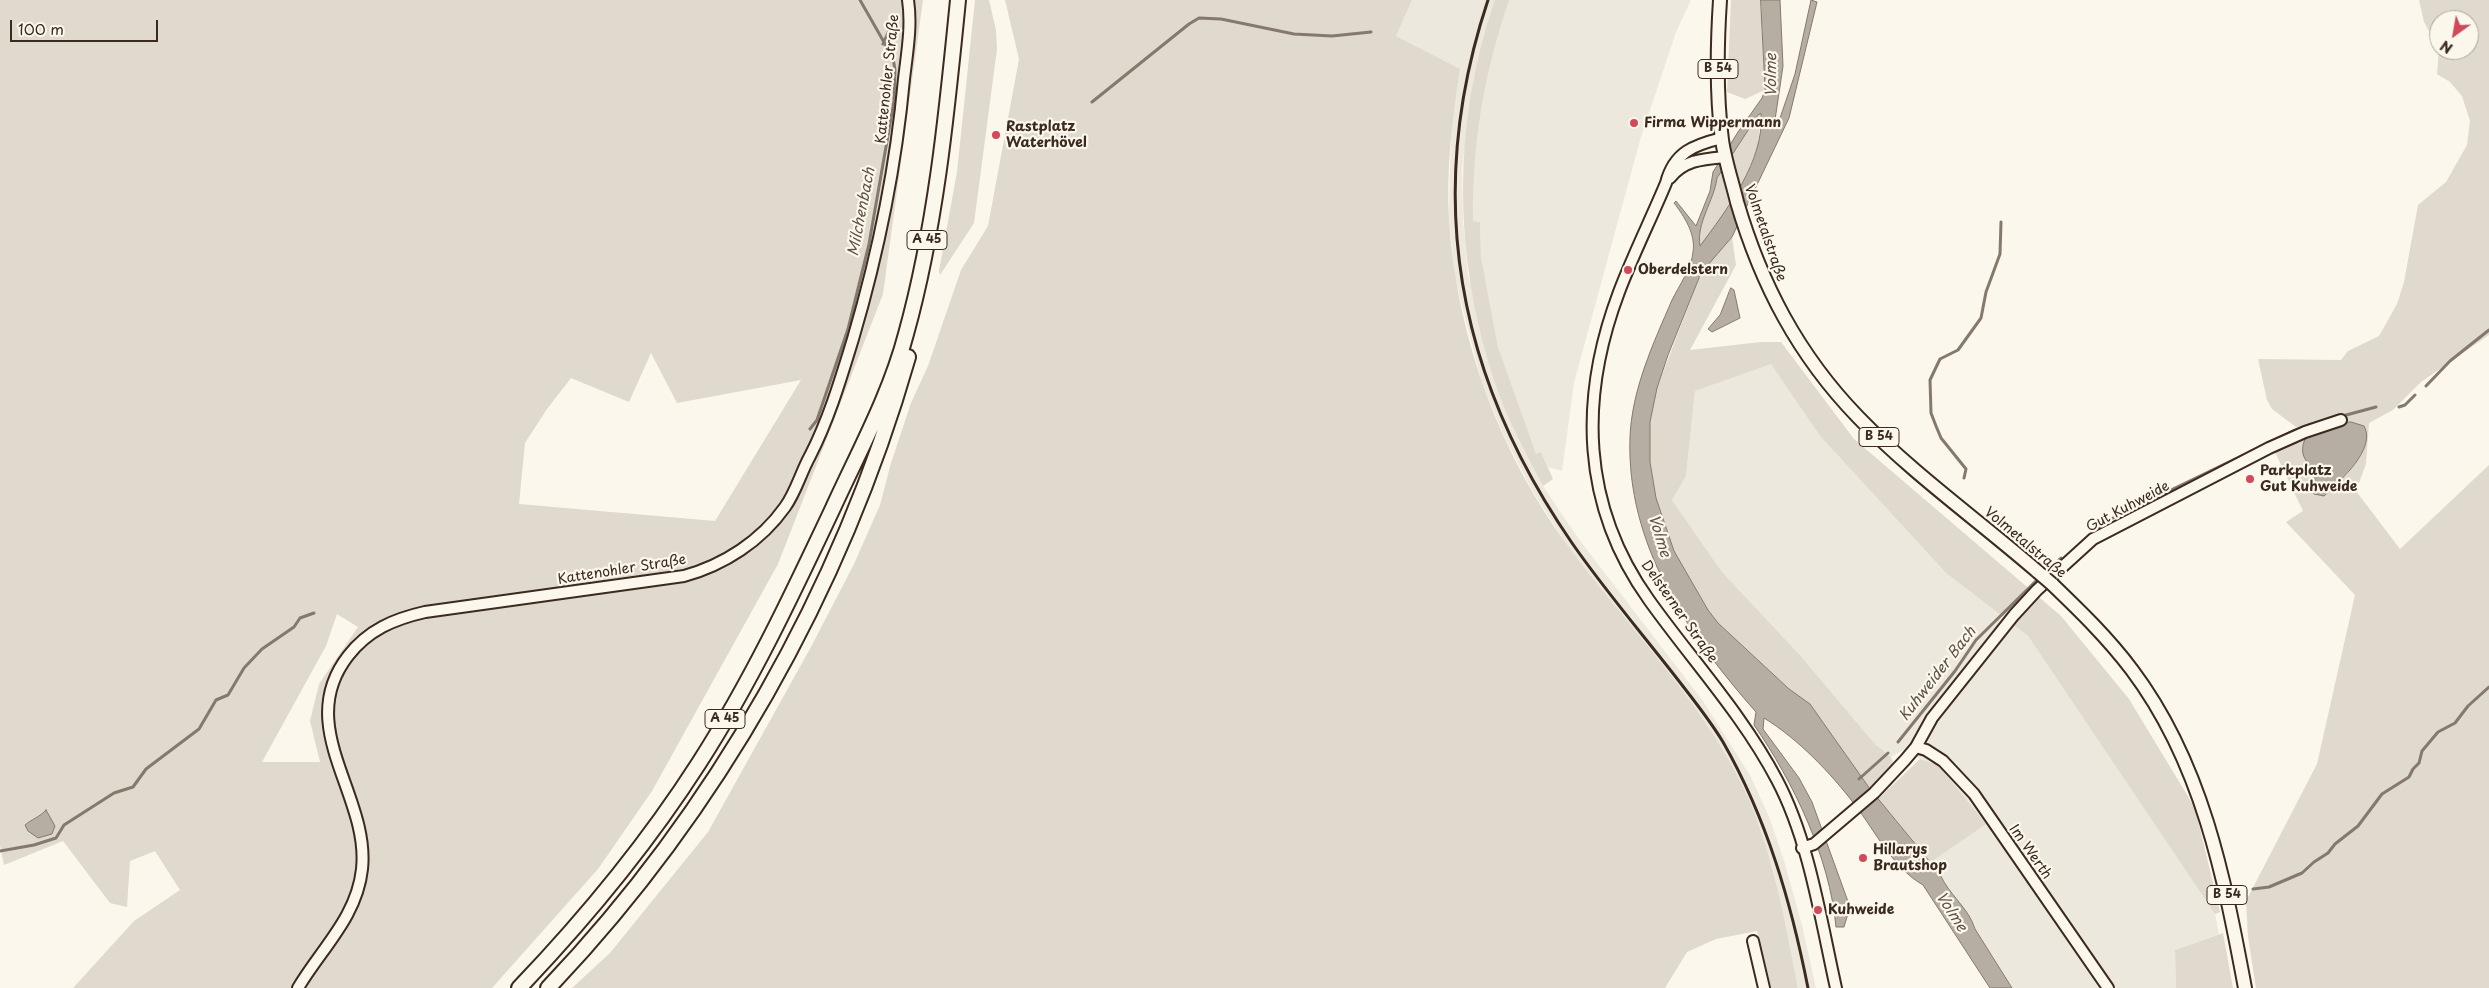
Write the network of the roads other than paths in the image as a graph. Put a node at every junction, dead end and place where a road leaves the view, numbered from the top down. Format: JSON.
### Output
{"nodes":[{"id":1,"x":908,"y":0,"type":"edge"},
{"id":2,"x":958,"y":0,"type":"edge"},
{"id":3,"x":966,"y":0,"type":"edge"},
{"id":4,"x":1720,"y":0,"type":"edge"},
{"id":5,"x":1722,"y":138,"type":"junction"},
{"id":6,"x":1725,"y":157,"type":"junction"},
{"id":7,"x":1666,"y":183,"type":"junction"},
{"id":8,"x":2341,"y":420,"type":"dead end"},
{"id":9,"x":1916,"y":747,"type":"junction"},
{"id":10,"x":1802,"y":848,"type":"junction"},
{"id":11,"x":1753,"y":941,"type":"dead end"},
{"id":12,"x":298,"y":988,"type":"edge"},
{"id":13,"x":519,"y":988,"type":"edge"},
{"id":14,"x":548,"y":988,"type":"edge"},
{"id":15,"x":1764,"y":988,"type":"edge"},
{"id":16,"x":1836,"y":988,"type":"edge"},
{"id":17,"x":2108,"y":988,"type":"edge"},
{"id":18,"x":2245,"y":988,"type":"edge"}],
"edges":[{"from":1,"to":12,"type":"street","name":"Kattenohler Straße"},
{"from":2,"to":13,"type":"highway","number":"A 45"},
{"from":3,"to":14,"type":"highway","number":"A 45"},
{"from":4,"to":5,"type":"main road","number":"B 54"},
{"from":5,"to":6,"type":"main road","number":"B 54"},
{"from":5,"to":7,"type":"street","name":"Delsterner Straße"},
{"from":6,"to":7,"type":"street","name":"Delsterner Straße"},
{"from":6,"to":18,"type":"main road","name":"Volmetalstraße","number":"B 54","bridge":true},
{"from":7,"to":10,"type":"street","name":"Delsterner Straße"},
{"from":8,"to":9,"type":"street","name":"Gut Kuhweide"},
{"from":9,"to":10,"type":"street","name":"Gut Kuhweide"},
{"from":9,"to":17,"type":"street","name":"Im Werth"},
{"from":10,"to":16,"type":"street","name":"Delsterner Straße"},
{"from":11,"to":15,"type":"street"}]}
